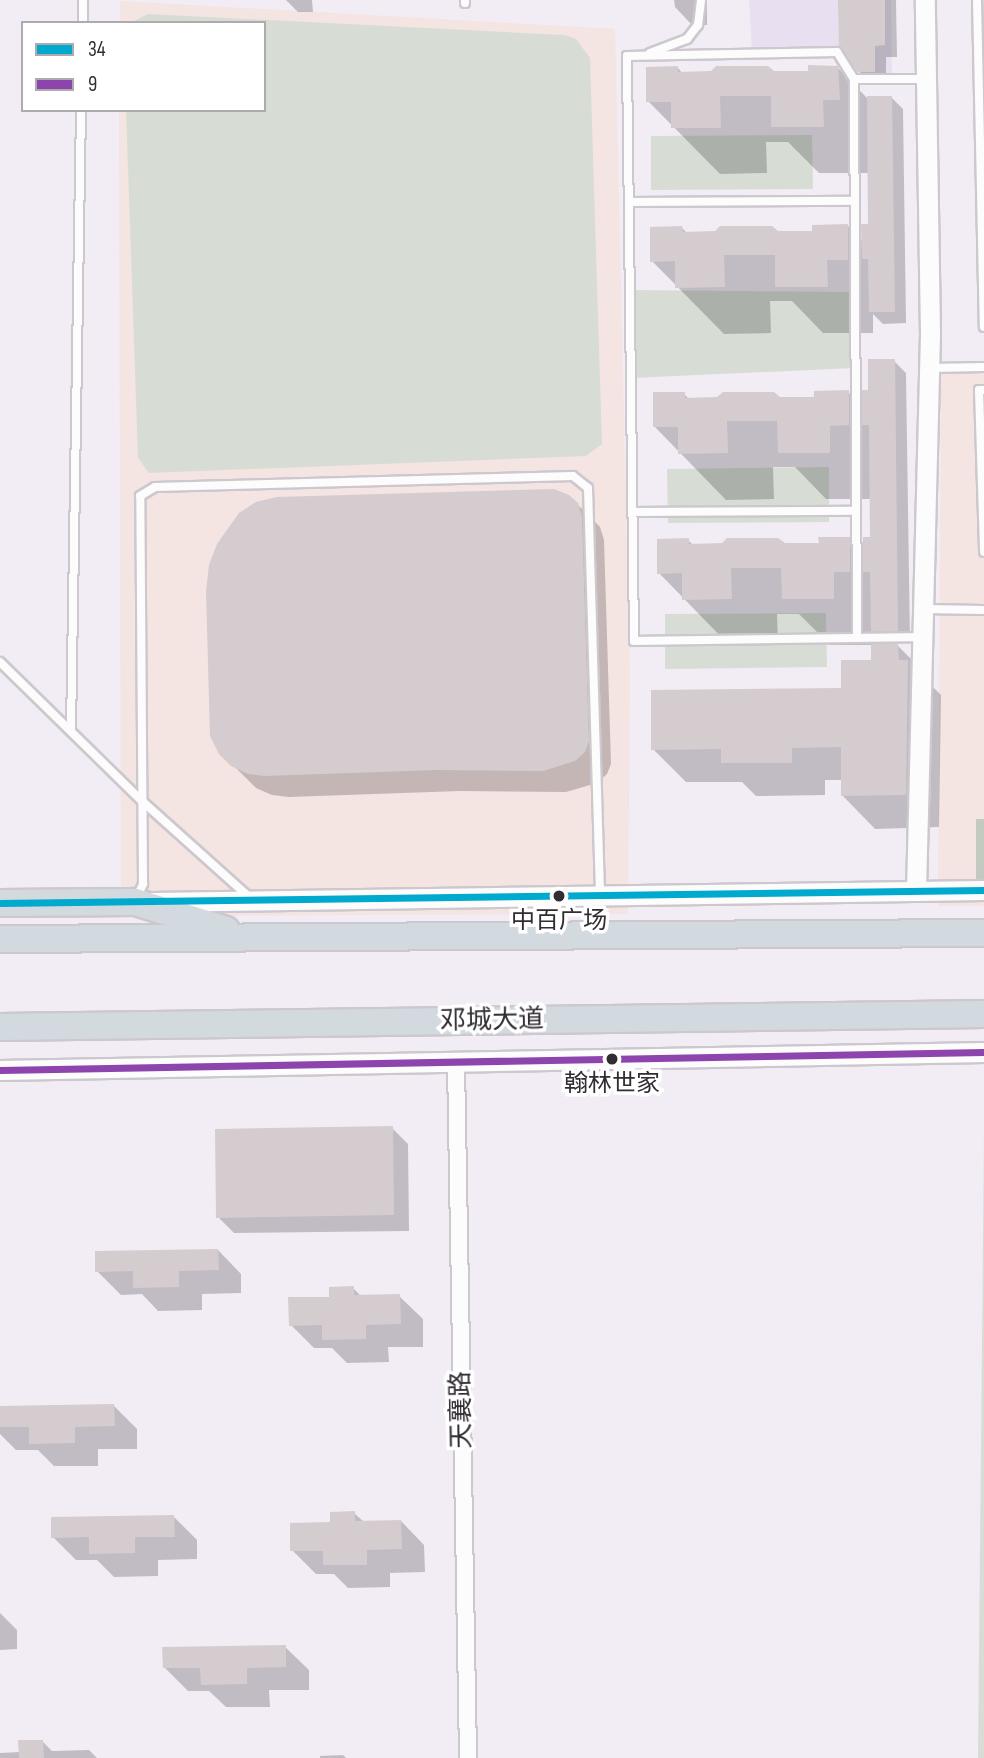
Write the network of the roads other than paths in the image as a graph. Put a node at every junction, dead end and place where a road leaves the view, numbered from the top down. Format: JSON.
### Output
{"nodes":[{"id":1,"x":83,"y":0,"type":"edge"},
{"id":2,"x":701,"y":0,"type":"edge"},
{"id":3,"x":926,"y":0,"type":"edge"},
{"id":4,"x":977,"y":0,"type":"edge"},
{"id":5,"x":83,"y":21,"type":"edge"},
{"id":6,"x":644,"y":55,"type":"junction"},
{"id":7,"x":854,"y":79,"type":"junction"},
{"id":8,"x":927,"y":79,"type":"junction"},
{"id":9,"x":82,"y":112,"type":"edge"},
{"id":10,"x":855,"y":201,"type":"junction"},
{"id":11,"x":629,"y":202,"type":"junction"},
{"id":12,"x":984,"y":327,"type":"edge"},
{"id":13,"x":984,"y":367,"type":"edge"},
{"id":14,"x":929,"y":368,"type":"junction"},
{"id":15,"x":984,"y":390,"type":"edge"},
{"id":16,"x":856,"y":511,"type":"junction"},
{"id":17,"x":633,"y":512,"type":"junction"},
{"id":18,"x":984,"y":552,"type":"edge"},
{"id":19,"x":923,"y":609,"type":"junction"},
{"id":20,"x":984,"y":610,"type":"edge"},
{"id":21,"x":857,"y":638,"type":"junction"},
{"id":22,"x":923,"y":638,"type":"junction"},
{"id":23,"x":0,"y":662,"type":"edge"},
{"id":24,"x":71,"y":731,"type":"junction"},
{"id":25,"x":142,"y":801,"type":"junction"},
{"id":26,"x":984,"y":890,"type":"edge"},
{"id":27,"x":916,"y":891,"type":"junction"},
{"id":28,"x":600,"y":895,"type":"junction"},
{"id":29,"x":252,"y":900,"type":"junction"},
{"id":30,"x":135,"y":902,"type":"junction"},
{"id":31,"x":0,"y":904,"type":"edge"},
{"id":32,"x":984,"y":933,"type":"edge"},
{"id":33,"x":251,"y":937,"type":"junction"},
{"id":34,"x":0,"y":939,"type":"edge"},
{"id":35,"x":984,"y":1014,"type":"edge"},
{"id":36,"x":0,"y":1027,"type":"edge"},
{"id":37,"x":984,"y":1052,"type":"edge"},
{"id":38,"x":456,"y":1062,"type":"junction"},
{"id":39,"x":0,"y":1070,"type":"edge"},
{"id":40,"x":468,"y":1758,"type":"edge"}],
"edges":[{"from":1,"to":5,"type":"lane"},
{"from":2,"to":6,"type":"lane"},
{"from":3,"to":8,"type":"street"},
{"from":4,"to":12,"type":"lane"},
{"from":6,"to":7,"type":"lane"},
{"from":6,"to":11,"type":"lane"},
{"from":7,"to":8,"type":"lane"},
{"from":7,"to":10,"type":"lane"},
{"from":8,"to":14,"type":"street"},
{"from":9,"to":24,"type":"lane"},
{"from":10,"to":11,"type":"lane"},
{"from":10,"to":16,"type":"lane"},
{"from":11,"to":17,"type":"lane"},
{"from":13,"to":14,"type":"lane"},
{"from":14,"to":19,"type":"street"},
{"from":15,"to":18,"type":"lane"},
{"from":16,"to":17,"type":"lane"},
{"from":16,"to":21,"type":"lane"},
{"from":17,"to":21,"type":"lane"},
{"from":19,"to":20,"type":"lane"},
{"from":19,"to":22,"type":"street"},
{"from":21,"to":22,"type":"lane"},
{"from":22,"to":27,"type":"street"},
{"from":23,"to":24,"type":"lane"},
{"from":24,"to":25,"type":"lane"},
{"from":25,"to":28,"type":"lane"},
{"from":25,"to":29,"type":"lane"},
{"from":25,"to":30,"type":"lane"},
{"from":26,"to":27,"type":"street"},
{"from":27,"to":28,"type":"street"},
{"from":28,"to":29,"type":"street"},
{"from":29,"to":30,"type":"street"},
{"from":30,"to":31,"type":"highway"},
{"from":30,"to":33,"type":"highway"},
{"from":32,"to":33,"type":"highway"},
{"from":33,"to":34,"type":"highway"},
{"from":35,"to":36,"type":"highway","name":"邓城大道"},
{"from":37,"to":38,"type":"street"},
{"from":38,"to":39,"type":"street"},
{"from":38,"to":40,"type":"street","name":"天襄路"}]}
